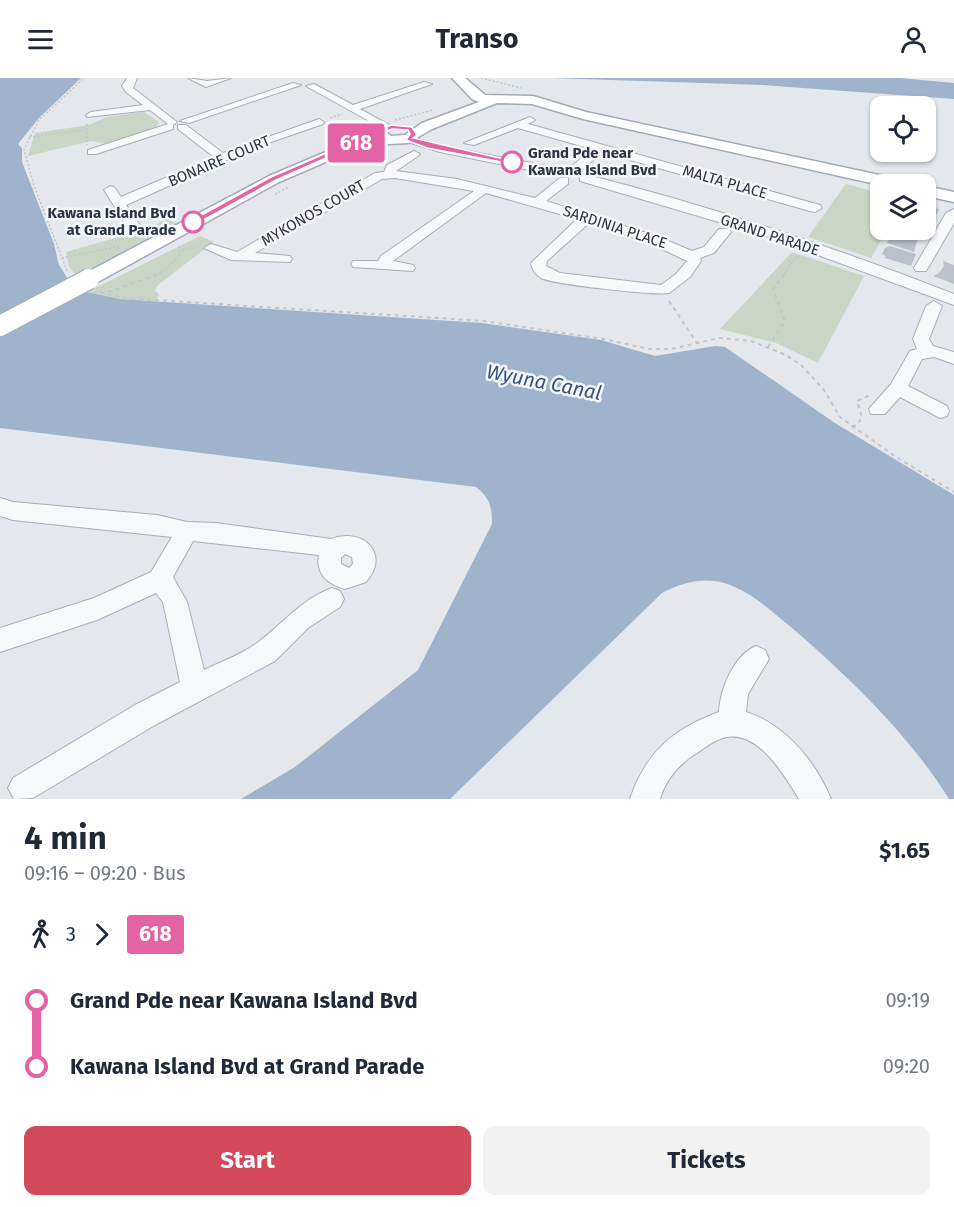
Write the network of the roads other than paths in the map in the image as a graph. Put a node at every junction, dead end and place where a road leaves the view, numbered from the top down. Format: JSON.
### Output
{"nodes":[{"id":1,"x":132,"y":78,"type":"edge"},
{"id":2,"x":193,"y":78,"type":"edge"},
{"id":3,"x":226,"y":78,"type":"edge"},
{"id":4,"x":458,"y":78,"type":"edge"},
{"id":5,"x":467,"y":78,"type":"edge"},
{"id":6,"x":307,"y":81,"type":"edge"},
{"id":7,"x":427,"y":84,"type":"dead end"},
{"id":8,"x":477,"y":91,"type":"junction"},
{"id":9,"x":500,"y":96,"type":"junction"},
{"id":10,"x":152,"y":106,"type":"junction"},
{"id":11,"x":355,"y":109,"type":"junction"},
{"id":12,"x":292,"y":118,"type":"dead end"},
{"id":13,"x":535,"y":118,"type":"dead end"},
{"id":14,"x":89,"y":119,"type":"road end"},
{"id":15,"x":319,"y":122,"type":"road end"},
{"id":16,"x":177,"y":124,"type":"junction"},
{"id":17,"x":518,"y":125,"type":"junction"},
{"id":18,"x":307,"y":126,"type":"junction"},
{"id":19,"x":397,"y":132,"type":"junction"},
{"id":20,"x":470,"y":143,"type":"dead end"},
{"id":21,"x":599,"y":149,"type":"junction"},
{"id":22,"x":92,"y":153,"type":"road end"},
{"id":23,"x":414,"y":154,"type":"dead end"},
{"id":24,"x":222,"y":158,"type":"junction"},
{"id":25,"x":389,"y":174,"type":"junction"},
{"id":26,"x":580,"y":174,"type":"junction"},
{"id":27,"x":561,"y":176,"type":"junction"},
{"id":28,"x":870,"y":178,"type":"edge"},
{"id":29,"x":110,"y":190,"type":"dead end"},
{"id":30,"x":483,"y":190,"type":"junction"},
{"id":31,"x":936,"y":193,"type":"edge"},
{"id":32,"x":954,"y":197,"type":"edge"},
{"id":33,"x":537,"y":202,"type":"junction"},
{"id":34,"x":119,"y":203,"type":"junction"},
{"id":35,"x":815,"y":208,"type":"dead end"},
{"id":36,"x":953,"y":213,"type":"edge"},
{"id":37,"x":587,"y":218,"type":"junction"},
{"id":38,"x":135,"y":228,"type":"dead end"},
{"id":39,"x":724,"y":232,"type":"dead end"},
{"id":40,"x":940,"y":236,"type":"junction"},
{"id":41,"x":954,"y":241,"type":"edge"},
{"id":42,"x":211,"y":248,"type":"dead end"},
{"id":43,"x":240,"y":256,"type":"junction"},
{"id":44,"x":692,"y":256,"type":"junction"},
{"id":45,"x":285,"y":259,"type":"dead end"},
{"id":46,"x":358,"y":264,"type":"dead end"},
{"id":47,"x":385,"y":266,"type":"junction"},
{"id":48,"x":408,"y":268,"type":"dead end"},
{"id":49,"x":921,"y":268,"type":"dead end"},
{"id":50,"x":954,"y":300,"type":"edge"},
{"id":51,"x":934,"y":306,"type":"dead end"},
{"id":52,"x":0,"y":326,"type":"edge"},
{"id":53,"x":927,"y":351,"type":"junction"},
{"id":54,"x":954,"y":358,"type":"edge"},
{"id":55,"x":898,"y":388,"type":"junction"},
{"id":56,"x":878,"y":409,"type":"dead end"},
{"id":57,"x":940,"y":411,"type":"dead end"},
{"id":58,"x":0,"y":507,"type":"edge"},
{"id":59,"x":187,"y":531,"type":"junction"},
{"id":60,"x":334,"y":551,"type":"dead end"},
{"id":61,"x":159,"y":580,"type":"junction"},
{"id":62,"x":332,"y":600,"type":"dead end"},
{"id":63,"x":0,"y":640,"type":"edge"},
{"id":64,"x":756,"y":659,"type":"dead end"},
{"id":65,"x":195,"y":690,"type":"junction"},
{"id":66,"x":734,"y":723,"type":"junction"},
{"id":67,"x":23,"y":788,"type":"dead end"},
{"id":68,"x":645,"y":799,"type":"edge"},
{"id":69,"x":816,"y":799,"type":"edge"}],
"edges":[{"from":1,"to":10,"type":"street"},
{"from":2,"to":3,"type":"street"},
{"from":4,"to":8,"type":"main road"},
{"from":5,"to":8,"type":"main road"},
{"from":6,"to":11,"type":"street"},
{"from":6,"to":16,"type":"street"},
{"from":7,"to":11,"type":"street"},
{"from":8,"to":9,"type":"main road"},
{"from":8,"to":19,"type":"main road"},
{"from":9,"to":19,"type":"main road"},
{"from":9,"to":28,"type":"main road"},
{"from":10,"to":14,"type":"street"},
{"from":10,"to":16,"type":"street"},
{"from":11,"to":19,"type":"street"},
{"from":12,"to":18,"type":"street"},
{"from":13,"to":17,"type":"street"},
{"from":15,"to":18,"type":"street","name":"BONAIRE COURT"},
{"from":16,"to":22,"type":"street"},
{"from":16,"to":24,"type":"street"},
{"from":17,"to":20,"type":"street"},
{"from":17,"to":21,"type":"street","name":"MALTA PLACE"},
{"from":18,"to":24,"type":"street","name":"BONAIRE COURT"},
{"from":19,"to":27,"type":"street"},
{"from":19,"to":52,"type":"main road","bridge":true},
{"from":21,"to":26,"type":"street"},
{"from":21,"to":35,"type":"street","name":"MALTA PLACE"},
{"from":23,"to":25,"type":"street","name":"MYKONOS COURT"},
{"from":24,"to":34,"type":"street","name":"BONAIRE COURT"},
{"from":25,"to":30,"type":"street","name":"SARDINIA PLACE"},
{"from":25,"to":43,"type":"street","name":"MYKONOS COURT"},
{"from":26,"to":27,"type":"street"},
{"from":26,"to":50,"type":"street","name":"GRAND PARADE"},
{"from":27,"to":33,"type":"street","name":"SARDINIA PLACE"},
{"from":29,"to":34,"type":"street"},
{"from":30,"to":33,"type":"street","name":"SARDINIA PLACE"},
{"from":30,"to":47,"type":"street"},
{"from":31,"to":32,"type":"main road"},
{"from":33,"to":37,"type":"street","name":"SARDINIA PLACE"},
{"from":34,"to":38,"type":"street"},
{"from":36,"to":40,"type":"street"},
{"from":37,"to":44,"type":"street","name":"SARDINIA PLACE"},
{"from":37,"to":44,"type":"street"},
{"from":39,"to":44,"type":"street"},
{"from":40,"to":41,"type":"street"},
{"from":40,"to":49,"type":"street"},
{"from":42,"to":43,"type":"street"},
{"from":43,"to":45,"type":"street"},
{"from":46,"to":47,"type":"street"},
{"from":47,"to":48,"type":"street"},
{"from":51,"to":53,"type":"street"},
{"from":53,"to":54,"type":"street"},
{"from":53,"to":55,"type":"street"},
{"from":55,"to":56,"type":"street"},
{"from":55,"to":57,"type":"street"},
{"from":58,"to":59,"type":"street"},
{"from":59,"to":60,"type":"street"},
{"from":59,"to":61,"type":"street"},
{"from":61,"to":63,"type":"street"},
{"from":61,"to":65,"type":"street"},
{"from":62,"to":65,"type":"street"},
{"from":64,"to":66,"type":"street"},
{"from":65,"to":67,"type":"street"},
{"from":66,"to":68,"type":"street"},
{"from":66,"to":69,"type":"street"}]}
